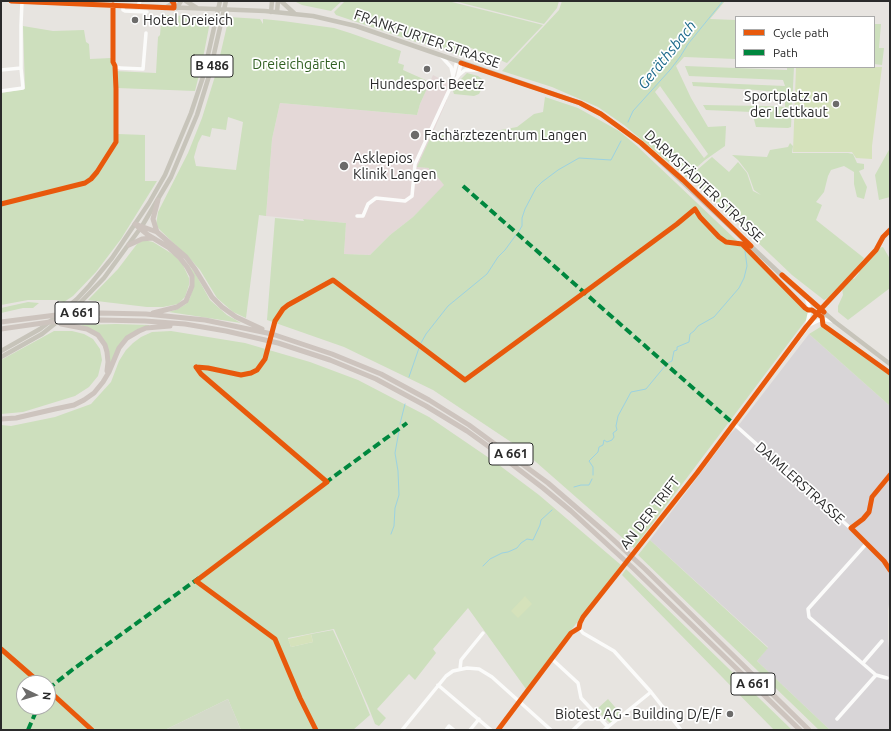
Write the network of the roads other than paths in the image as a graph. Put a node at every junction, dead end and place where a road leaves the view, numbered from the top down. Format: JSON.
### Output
{"nodes":[{"id":1,"x":11,"y":1,"type":"edge"},
{"id":2,"x":26,"y":1,"type":"edge"},
{"id":3,"x":140,"y":1,"type":"edge"},
{"id":4,"x":174,"y":1,"type":"edge"},
{"id":5,"x":181,"y":1,"type":"edge"},
{"id":6,"x":186,"y":1,"type":"edge"},
{"id":7,"x":272,"y":1,"type":"edge"},
{"id":8,"x":280,"y":1,"type":"edge"},
{"id":9,"x":223,"y":2,"type":"edge"},
{"id":10,"x":96,"y":3,"type":"edge"},
{"id":11,"x":113,"y":5,"type":"junction"},
{"id":12,"x":122,"y":6,"type":"junction"},
{"id":13,"x":138,"y":6,"type":"junction"},
{"id":14,"x":165,"y":8,"type":"junction"},
{"id":15,"x":177,"y":8,"type":"junction"},
{"id":16,"x":198,"y":9,"type":"junction"},
{"id":17,"x":147,"y":12,"type":"dead end"},
{"id":18,"x":271,"y":12,"type":"junction"},
{"id":19,"x":277,"y":12,"type":"junction"},
{"id":20,"x":295,"y":14,"type":"junction"},
{"id":21,"x":146,"y":33,"type":"dead end"},
{"id":22,"x":439,"y":55,"type":"junction"},
{"id":23,"x":459,"y":62,"type":"junction"},
{"id":24,"x":22,"y":68,"type":"junction"},
{"id":25,"x":1,"y":70,"type":"edge"},
{"id":26,"x":482,"y":70,"type":"junction"},
{"id":27,"x":453,"y":76,"type":"junction"},
{"id":28,"x":458,"y":77,"type":"junction"},
{"id":29,"x":451,"y":86,"type":"junction"},
{"id":30,"x":1,"y":92,"type":"edge"},
{"id":31,"x":555,"y":94,"type":"joint"},
{"id":32,"x":158,"y":200,"type":"junction"},
{"id":33,"x":357,"y":216,"type":"dead end"},
{"id":34,"x":135,"y":224,"type":"junction"},
{"id":35,"x":141,"y":228,"type":"junction"},
{"id":36,"x":157,"y":232,"type":"junction"},
{"id":37,"x":153,"y":238,"type":"junction"},
{"id":38,"x":129,"y":245,"type":"junction"},
{"id":39,"x":806,"y":296,"type":"junction"},
{"id":40,"x":820,"y":309,"type":"junction"},
{"id":41,"x":146,"y":314,"type":"junction"},
{"id":42,"x":1,"y":322,"type":"edge"},
{"id":43,"x":50,"y":322,"type":"junction"},
{"id":44,"x":835,"y":322,"type":"junction"},
{"id":45,"x":185,"y":324,"type":"junction"},
{"id":46,"x":806,"y":327,"type":"junction"},
{"id":47,"x":1,"y":329,"type":"edge"},
{"id":48,"x":272,"y":334,"type":"junction"},
{"id":49,"x":17,"y":346,"type":"junction"},
{"id":50,"x":1,"y":351,"type":"edge"},
{"id":51,"x":1,"y":357,"type":"edge"},
{"id":52,"x":890,"y":364,"type":"edge"},
{"id":53,"x":103,"y":382,"type":"junction"},
{"id":54,"x":1,"y":419,"type":"edge"},
{"id":55,"x":734,"y":424,"type":"junction"},
{"id":56,"x":890,"y":476,"type":"edge"},
{"id":57,"x":851,"y":528,"type":"junction"},
{"id":58,"x":579,"y":628,"type":"junction"},
{"id":59,"x":483,"y":633,"type":"dead end"},
{"id":60,"x":882,"y":641,"type":"dead end"},
{"id":61,"x":552,"y":659,"type":"junction"},
{"id":62,"x":863,"y":663,"type":"junction"},
{"id":63,"x":460,"y":669,"type":"junction"},
{"id":64,"x":876,"y":675,"type":"junction"},
{"id":65,"x":887,"y":678,"type":"dead end"},
{"id":66,"x":438,"y":685,"type":"junction"},
{"id":67,"x":651,"y":692,"type":"junction"},
{"id":68,"x":519,"y":702,"type":"junction"},
{"id":69,"x":593,"y":710,"type":"junction"},
{"id":70,"x":479,"y":719,"type":"junction"},
{"id":71,"x":837,"y":719,"type":"dead end"},
{"id":72,"x":608,"y":727,"type":"junction"},
{"id":73,"x":402,"y":730,"type":"edge"},
{"id":74,"x":446,"y":730,"type":"edge"},
{"id":75,"x":454,"y":730,"type":"edge"},
{"id":76,"x":470,"y":730,"type":"edge"},
{"id":77,"x":491,"y":730,"type":"edge"},
{"id":78,"x":498,"y":730,"type":"edge"},
{"id":79,"x":551,"y":730,"type":"edge"},
{"id":80,"x":573,"y":730,"type":"edge"},
{"id":81,"x":604,"y":730,"type":"edge"},
{"id":82,"x":681,"y":730,"type":"edge"},
{"id":83,"x":800,"y":730,"type":"edge"},
{"id":84,"x":810,"y":730,"type":"edge"}],
"edges":[{"from":1,"to":2,"type":"main road","name":"FRANKFURTER STRASSE"},
{"from":2,"to":10,"type":"main road","name":"FRANKFURTER STRASSE"},
{"from":2,"to":24,"type":"street"},
{"from":3,"to":13,"type":"street"},
{"from":4,"to":14,"type":"main road"},
{"from":4,"to":15,"type":"main road"},
{"from":5,"to":15,"type":"main road"},
{"from":6,"to":16,"type":"main road"},
{"from":7,"to":18,"type":"main road"},
{"from":8,"to":19,"type":"main road"},
{"from":8,"to":20,"type":"main road"},
{"from":9,"to":32,"type":"main road","number":"B 486"},
{"from":9,"to":34,"type":"main road","number":"B 486"},
{"from":10,"to":11,"type":"main road","name":"FRANKFURTER STRASSE"},
{"from":11,"to":12,"type":"main road","name":"FRANKFURTER STRASSE"},
{"from":11,"to":21,"type":"street"},
{"from":12,"to":13,"type":"main road","name":"FRANKFURTER STRASSE"},
{"from":12,"to":17,"type":"street","name":"FRANKFURTER STRASSE"},
{"from":13,"to":14,"type":"main road","name":"FRANKFURTER STRASSE"},
{"from":14,"to":15,"type":"main road","name":"FRANKFURTER STRASSE"},
{"from":15,"to":16,"type":"main road","name":"FRANKFURTER STRASSE"},
{"from":16,"to":18,"type":"main road","name":"FRANKFURTER STRASSE"},
{"from":18,"to":19,"type":"main road","name":"FRANKFURTER STRASSE"},
{"from":19,"to":20,"type":"main road","name":"FRANKFURTER STRASSE"},
{"from":20,"to":22,"type":"main road","name":"FRANKFURTER STRASSE"},
{"from":22,"to":23,"type":"main road","name":"FRANKFURTER STRASSE"},
{"from":22,"to":27,"type":"street"},
{"from":23,"to":26,"type":"main road","name":"FRANKFURTER STRASSE"},
{"from":23,"to":27,"type":"street"},
{"from":23,"to":28,"type":"street"},
{"from":24,"to":25,"type":"street"},
{"from":24,"to":30,"type":"street"},
{"from":26,"to":28,"type":"street"},
{"from":26,"to":31,"type":"main road","name":"FRANKFURTER STRASSE"},
{"from":27,"to":29,"type":"street"},
{"from":28,"to":29,"type":"street"},
{"from":29,"to":33,"type":"street"},
{"from":31,"to":39,"type":"main road","name":"DARMSTÄDTER STRASSE"},
{"from":32,"to":35,"type":"main road","number":"B 486"},
{"from":32,"to":36,"type":"highway"},
{"from":34,"to":35,"type":"highway"},
{"from":34,"to":49,"type":"main road","number":"B 486"},
{"from":35,"to":36,"type":"highway"},
{"from":35,"to":37,"type":"highway"},
{"from":35,"to":38,"type":"main road","number":"B 486"},
{"from":36,"to":48,"type":"highway","number":"A 661"},
{"from":37,"to":38,"type":"highway"},
{"from":37,"to":41,"type":"highway"},
{"from":38,"to":49,"type":"main road","number":"B 486"},
{"from":39,"to":40,"type":"main road","name":"DARMSTÄDTER STRASSE"},
{"from":39,"to":46,"type":"street"},
{"from":40,"to":44,"type":"main road","name":"DARMSTÄDTER STRASSE"},
{"from":40,"to":46,"type":"street","name":"AN DER TRIFT"},
{"from":41,"to":42,"type":"highway","number":"A 661"},
{"from":41,"to":48,"type":"highway","number":"A 661"},
{"from":43,"to":45,"type":"highway","number":"A 661"},
{"from":43,"to":47,"type":"highway","number":"A 661"},
{"from":43,"to":53,"type":"highway"},
{"from":44,"to":46,"type":"street"},
{"from":44,"to":52,"type":"main road","name":"DARMSTÄDTER STRASSE"},
{"from":45,"to":53,"type":"highway"},
{"from":45,"to":83,"type":"highway","number":"A 661"},
{"from":46,"to":55,"type":"street","name":"AN DER TRIFT"},
{"from":48,"to":84,"type":"highway","number":"A 661"},
{"from":49,"to":50,"type":"main road","number":"B 486"},
{"from":49,"to":51,"type":"main road","number":"B 486"},
{"from":53,"to":54,"type":"highway"},
{"from":55,"to":57,"type":"street","name":"DAIMLERSTRASSE"},
{"from":55,"to":58,"type":"street","name":"AN DER TRIFT"},
{"from":56,"to":57,"type":"street"},
{"from":57,"to":62,"type":"street","name":"DAIMLERSTRASSE"},
{"from":58,"to":61,"type":"street","name":"AN DER TRIFT"},
{"from":58,"to":67,"type":"street"},
{"from":59,"to":63,"type":"street"},
{"from":60,"to":62,"type":"street"},
{"from":61,"to":68,"type":"street","name":"AN DER TRIFT"},
{"from":61,"to":69,"type":"street"},
{"from":62,"to":64,"type":"street","name":"DAIMLERSTRASSE"},
{"from":63,"to":66,"type":"street"},
{"from":63,"to":68,"type":"street"},
{"from":64,"to":65,"type":"street","name":"DAIMLERSTRASSE"},
{"from":64,"to":71,"type":"street"},
{"from":66,"to":70,"type":"street"},
{"from":66,"to":73,"type":"street"},
{"from":67,"to":72,"type":"street"},
{"from":67,"to":82,"type":"street"},
{"from":68,"to":78,"type":"street","name":"AN DER TRIFT"},
{"from":68,"to":79,"type":"street"},
{"from":69,"to":72,"type":"street"},
{"from":69,"to":80,"type":"street"},
{"from":70,"to":76,"type":"street"},
{"from":70,"to":77,"type":"street"},
{"from":72,"to":81,"type":"street"},
{"from":74,"to":75,"type":"street"}]}
